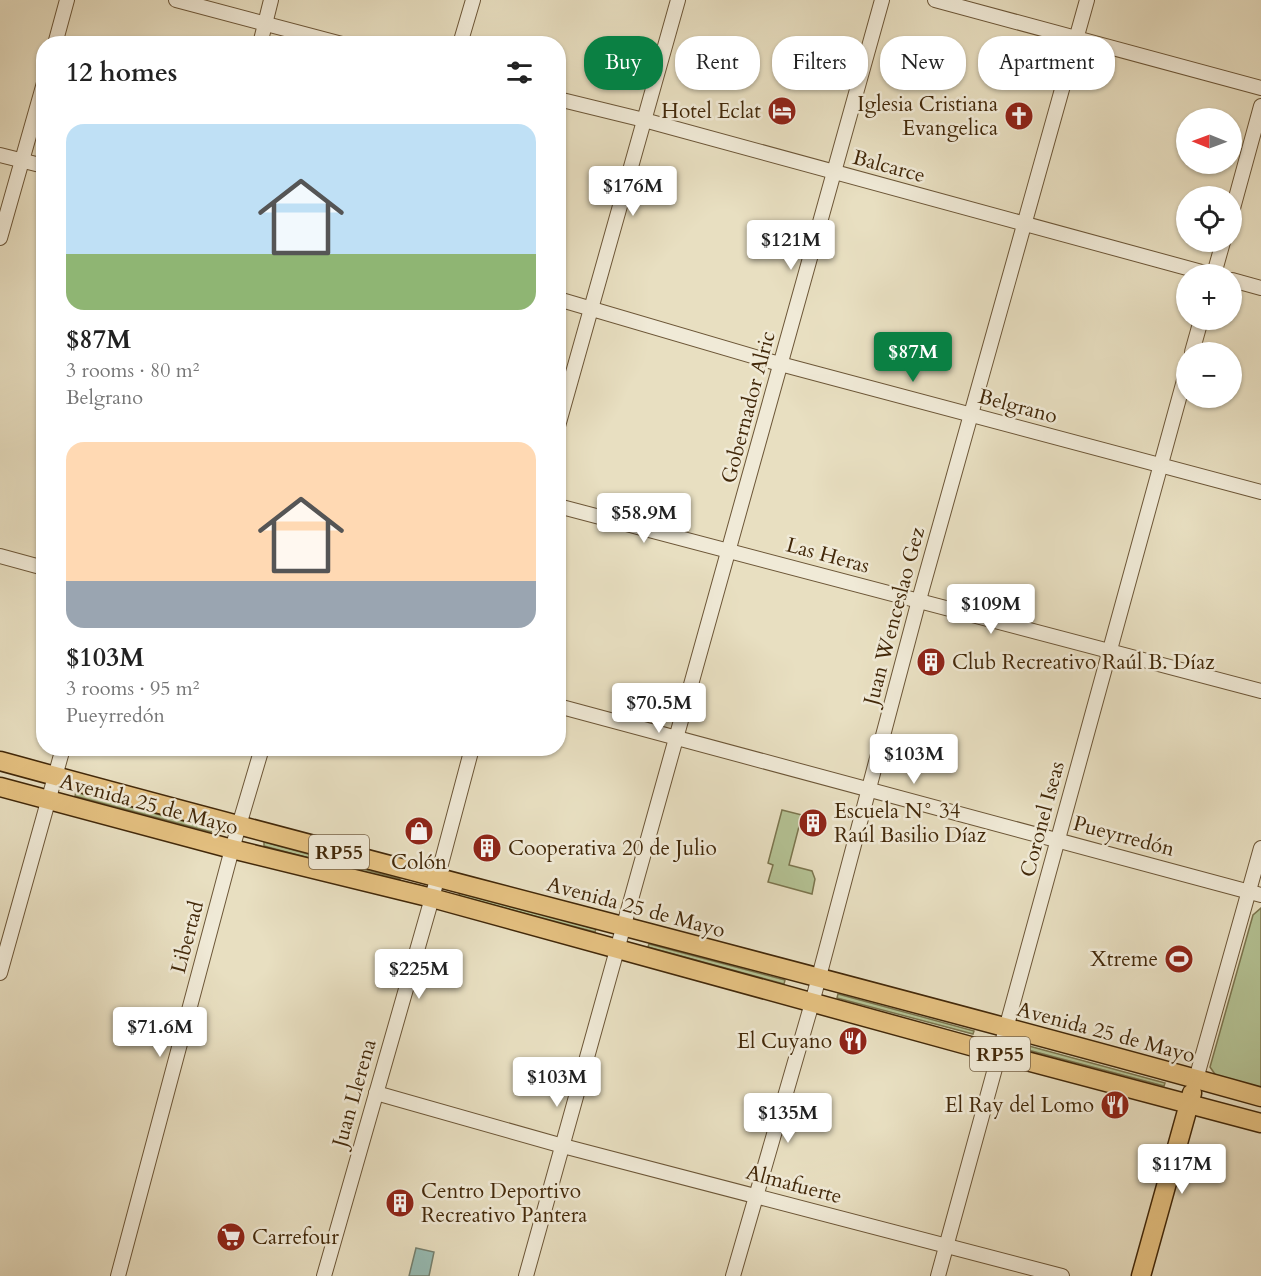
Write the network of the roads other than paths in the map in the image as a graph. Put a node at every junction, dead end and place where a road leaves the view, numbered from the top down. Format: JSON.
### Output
{"nodes":[{"id":1,"x":67,"y":0,"type":"edge"},
{"id":2,"x":176,"y":0,"type":"edge"},
{"id":3,"x":271,"y":0,"type":"edge"},
{"id":4,"x":473,"y":0,"type":"edge"},
{"id":5,"x":678,"y":0,"type":"edge"},
{"id":6,"x":882,"y":0,"type":"edge"},
{"id":7,"x":935,"y":0,"type":"edge"},
{"id":8,"x":1087,"y":0,"type":"edge"},
{"id":9,"x":266,"y":23,"type":"junction"},
{"id":10,"x":57,"y":36,"type":"edge"},
{"id":11,"x":262,"y":36,"type":"edge"},
{"id":12,"x":313,"y":36,"type":"edge"},
{"id":13,"x":462,"y":36,"type":"edge"},
{"id":14,"x":1070,"y":36,"type":"edge"},
{"id":15,"x":1078,"y":36,"type":"edge"},
{"id":16,"x":1115,"y":48,"type":"edge"},
{"id":17,"x":1261,"y":88,"type":"edge"},
{"id":18,"x":1062,"y":90,"type":"edge"},
{"id":19,"x":566,"y":101,"type":"edge"},
{"id":20,"x":1261,"y":106,"type":"edge"},
{"id":21,"x":36,"y":111,"type":"edge"},
{"id":22,"x":644,"y":120,"type":"junction"},
{"id":23,"x":0,"y":155,"type":"edge"},
{"id":24,"x":22,"y":161,"type":"junction"},
{"id":25,"x":36,"y":164,"type":"edge"},
{"id":26,"x":835,"y":173,"type":"junction"},
{"id":27,"x":1239,"y":186,"type":"edge"},
{"id":28,"x":1024,"y":225,"type":"junction"},
{"id":29,"x":0,"y":238,"type":"edge"},
{"id":30,"x":1176,"y":265,"type":"edge"},
{"id":31,"x":1242,"y":283,"type":"edge"},
{"id":32,"x":1261,"y":288,"type":"edge"},
{"id":33,"x":566,"y":301,"type":"edge"},
{"id":34,"x":591,"y":308,"type":"junction"},
{"id":35,"x":782,"y":363,"type":"junction"},
{"id":36,"x":566,"y":397,"type":"edge"},
{"id":37,"x":1177,"y":408,"type":"edge"},
{"id":38,"x":972,"y":415,"type":"junction"},
{"id":39,"x":1161,"y":466,"type":"junction"},
{"id":40,"x":1261,"y":492,"type":"edge"},
{"id":41,"x":566,"y":508,"type":"edge"},
{"id":42,"x":730,"y":550,"type":"junction"},
{"id":43,"x":0,"y":556,"type":"edge"},
{"id":44,"x":36,"y":566,"type":"edge"},
{"id":45,"x":919,"y":600,"type":"junction"},
{"id":46,"x":1110,"y":650,"type":"junction"},
{"id":47,"x":1261,"y":691,"type":"edge"},
{"id":48,"x":566,"y":708,"type":"edge"},
{"id":49,"x":675,"y":738,"type":"junction"},
{"id":50,"x":61,"y":756,"type":"edge"},
{"id":51,"x":260,"y":756,"type":"edge"},
{"id":52,"x":470,"y":756,"type":"edge"},
{"id":53,"x":0,"y":761,"type":"edge"},
{"id":54,"x":56,"y":776,"type":"junction"},
{"id":55,"x":0,"y":787,"type":"edge"},
{"id":56,"x":869,"y":789,"type":"junction"},
{"id":57,"x":48,"y":800,"type":"junction"},
{"id":58,"x":240,"y":827,"type":"junction"},
{"id":59,"x":1059,"y":840,"type":"junction"},
{"id":60,"x":1261,"y":848,"type":"edge"},
{"id":61,"x":232,"y":849,"type":"junction"},
{"id":62,"x":438,"y":877,"type":"junction"},
{"id":63,"x":1255,"y":893,"type":"edge"},
{"id":64,"x":432,"y":898,"type":"junction"},
{"id":65,"x":624,"y":928,"type":"junction"},
{"id":66,"x":617,"y":949,"type":"junction"},
{"id":67,"x":0,"y":973,"type":"edge"},
{"id":68,"x":818,"y":979,"type":"junction"},
{"id":69,"x":812,"y":1003,"type":"junction"},
{"id":70,"x":1007,"y":1029,"type":"junction"},
{"id":71,"x":1000,"y":1054,"type":"junction"},
{"id":72,"x":1196,"y":1079,"type":"junction"},
{"id":73,"x":376,"y":1093,"type":"junction"},
{"id":74,"x":1261,"y":1097,"type":"edge"},
{"id":75,"x":1189,"y":1104,"type":"junction"},
{"id":76,"x":1261,"y":1123,"type":"edge"},
{"id":77,"x":563,"y":1146,"type":"junction"},
{"id":78,"x":756,"y":1196,"type":"junction"},
{"id":79,"x":946,"y":1246,"type":"junction"},
{"id":80,"x":118,"y":1276,"type":"edge"},
{"id":81,"x":324,"y":1276,"type":"edge"},
{"id":82,"x":526,"y":1276,"type":"edge"},
{"id":83,"x":733,"y":1276,"type":"edge"},
{"id":84,"x":938,"y":1276,"type":"edge"},
{"id":85,"x":1062,"y":1276,"type":"edge"},
{"id":86,"x":1141,"y":1276,"type":"edge"}],
"edges":[{"from":1,"to":10,"type":"street"},
{"from":2,"to":9,"type":"street"},
{"from":3,"to":9,"type":"street"},
{"from":4,"to":13,"type":"street"},
{"from":5,"to":22,"type":"street"},
{"from":6,"to":26,"type":"street","name":"Gobernador Alric"},
{"from":7,"to":14,"type":"street"},
{"from":8,"to":15,"type":"street","name":"Juan Wenceslao Gez"},
{"from":9,"to":11,"type":"street"},
{"from":9,"to":12,"type":"street"},
{"from":16,"to":17,"type":"street"},
{"from":18,"to":28,"type":"street","name":"Juan Wenceslao Gez"},
{"from":19,"to":22,"type":"street","name":"Balcarce"},
{"from":20,"to":27,"type":"street"},
{"from":21,"to":24,"type":"street"},
{"from":22,"to":26,"type":"street","name":"Balcarce"},
{"from":22,"to":34,"type":"street"},
{"from":23,"to":24,"type":"street"},
{"from":24,"to":25,"type":"street"},
{"from":24,"to":29,"type":"street"},
{"from":26,"to":28,"type":"street","name":"Balcarce"},
{"from":26,"to":35,"type":"street","name":"Gobernador Alric"},
{"from":28,"to":30,"type":"street","name":"Balcarce"},
{"from":28,"to":38,"type":"street","name":"Juan Wenceslao Gez"},
{"from":31,"to":32,"type":"street"},
{"from":33,"to":34,"type":"street","name":"Belgrano"},
{"from":34,"to":35,"type":"street","name":"Belgrano"},
{"from":34,"to":36,"type":"street"},
{"from":35,"to":38,"type":"street","name":"Belgrano"},
{"from":35,"to":42,"type":"street","name":"Gobernador Alric"},
{"from":37,"to":39,"type":"street","name":"Coronel Iseas"},
{"from":38,"to":39,"type":"street","name":"Belgrano"},
{"from":38,"to":45,"type":"street","name":"Juan Wenceslao Gez"},
{"from":39,"to":40,"type":"street","name":"Belgrano"},
{"from":39,"to":46,"type":"street","name":"Coronel Iseas"},
{"from":41,"to":42,"type":"street","name":"Las Heras"},
{"from":42,"to":45,"type":"street","name":"Las Heras"},
{"from":42,"to":49,"type":"street","name":"Gobernador Alric"},
{"from":43,"to":44,"type":"street"},
{"from":45,"to":46,"type":"street","name":"Las Heras"},
{"from":45,"to":56,"type":"street","name":"Juan Wenceslao Gez"},
{"from":46,"to":47,"type":"street","name":"Las Heras"},
{"from":46,"to":59,"type":"street","name":"Coronel Iseas"},
{"from":48,"to":49,"type":"street","name":"Pueyrredón"},
{"from":49,"to":56,"type":"street","name":"Pueyrredón"},
{"from":49,"to":65,"type":"street","name":"Gobernador Alric"},
{"from":50,"to":54,"type":"street"},
{"from":51,"to":58,"type":"street","name":"Libertad"},
{"from":52,"to":62,"type":"street","name":"Juan Llerena"},
{"from":53,"to":54,"type":"main road","name":"Avenida 25 de Mayo","number":"RP55"},
{"from":54,"to":57,"type":"street"},
{"from":54,"to":58,"type":"main road","name":"Avenida 25 de Mayo","number":"RP55"},
{"from":55,"to":57,"type":"main road","name":"Avenida 25 de Mayo","number":"RP55"},
{"from":56,"to":59,"type":"street","name":"Pueyrredón"},
{"from":56,"to":68,"type":"street","name":"Juan Wenceslao Gez"},
{"from":57,"to":61,"type":"main road","name":"Avenida 25 de Mayo","number":"RP55"},
{"from":57,"to":67,"type":"street"},
{"from":58,"to":61,"type":"street","name":"Libertad"},
{"from":58,"to":62,"type":"main road","name":"Avenida 25 de Mayo","number":"RP55"},
{"from":59,"to":63,"type":"street","name":"Pueyrredón"},
{"from":59,"to":70,"type":"street","name":"Coronel Iseas"},
{"from":60,"to":63,"type":"street"},
{"from":61,"to":64,"type":"main road","name":"Avenida 25 de Mayo","number":"RP55"},
{"from":61,"to":80,"type":"street","name":"Libertad"},
{"from":62,"to":64,"type":"street","name":"Juan Llerena"},
{"from":62,"to":65,"type":"main road","name":"Avenida 25 de Mayo","number":"RP55"},
{"from":63,"to":72,"type":"street"},
{"from":64,"to":66,"type":"main road","name":"Avenida 25 de Mayo","number":"RP55"},
{"from":64,"to":73,"type":"street","name":"Juan Llerena"},
{"from":65,"to":66,"type":"street","name":"Gobernador Alric"},
{"from":65,"to":68,"type":"main road","name":"Avenida 25 de Mayo","number":"RP55"},
{"from":66,"to":69,"type":"main road","name":"Avenida 25 de Mayo","number":"RP55"},
{"from":66,"to":77,"type":"street","name":"Gobernador Alric"},
{"from":68,"to":69,"type":"street","name":"Juan Wenceslao Gez"},
{"from":68,"to":70,"type":"main road","name":"Avenida 25 de Mayo","number":"RP55"},
{"from":69,"to":71,"type":"main road","name":"Avenida 25 de Mayo","number":"RP55"},
{"from":69,"to":78,"type":"street","name":"Juan Wenceslao Gez"},
{"from":70,"to":71,"type":"street","name":"Coronel Iseas"},
{"from":70,"to":72,"type":"main road","name":"Avenida 25 de Mayo","number":"RP55"},
{"from":71,"to":75,"type":"main road","name":"Avenida 25 de Mayo","number":"RP55"},
{"from":71,"to":79,"type":"street","name":"Coronel Iseas"},
{"from":72,"to":74,"type":"main road","name":"Avenida 25 de Mayo","number":"RP55"},
{"from":72,"to":75,"type":"main road"},
{"from":73,"to":77,"type":"street","name":"Almafuerte"},
{"from":73,"to":81,"type":"street","name":"Juan Llerena"},
{"from":75,"to":76,"type":"main road","name":"Avenida 25 de Mayo","number":"RP55"},
{"from":75,"to":86,"type":"main road"},
{"from":77,"to":78,"type":"street","name":"Almafuerte"},
{"from":77,"to":82,"type":"street","name":"Gobernador Alric"},
{"from":78,"to":79,"type":"street","name":"Almafuerte"},
{"from":78,"to":83,"type":"street","name":"Juan Wenceslao Gez"},
{"from":79,"to":84,"type":"street","name":"Coronel Iseas"},
{"from":79,"to":85,"type":"street","name":"Almafuerte"}]}
